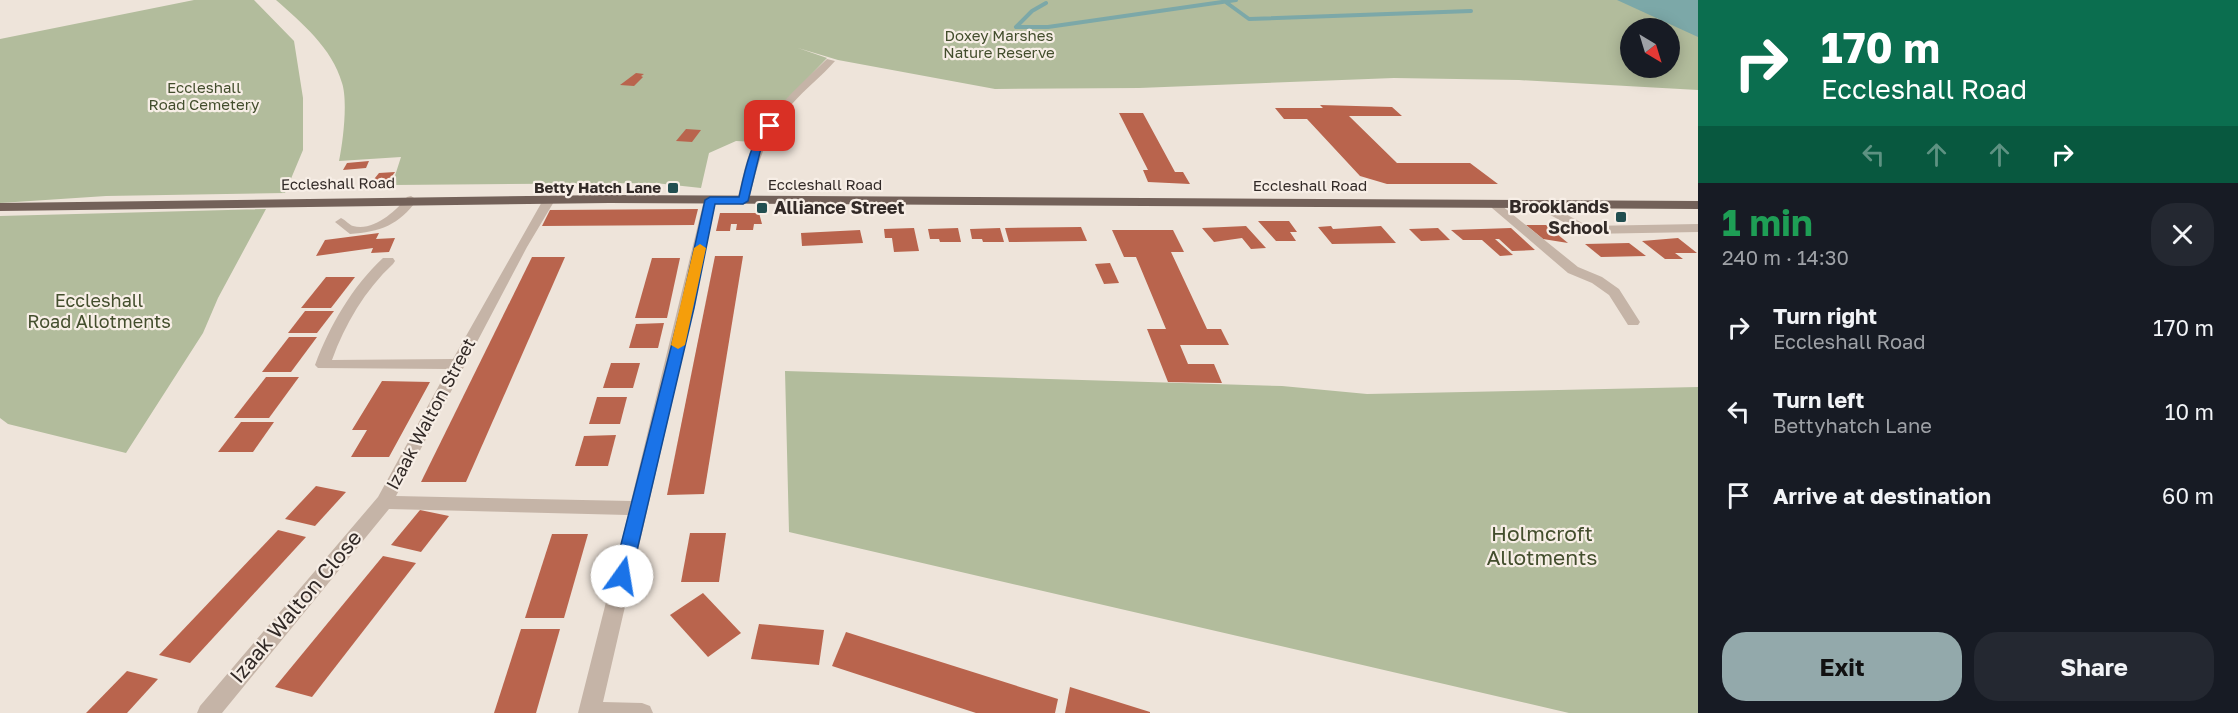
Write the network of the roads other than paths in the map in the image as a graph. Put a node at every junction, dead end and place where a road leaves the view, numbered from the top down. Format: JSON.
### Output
{"nodes":[{"id":1,"x":830,"y":61,"type":"dead end"},
{"id":2,"x":411,"y":200,"type":"junction"},
{"id":3,"x":549,"y":200,"type":"junction"},
{"id":4,"x":710,"y":200,"type":"junction"},
{"id":5,"x":743,"y":201,"type":"junction"},
{"id":6,"x":1496,"y":205,"type":"junction"},
{"id":7,"x":1541,"y":205,"type":"junction"},
{"id":8,"x":1698,"y":205,"type":"edge"},
{"id":9,"x":0,"y":207,"type":"edge"},
{"id":10,"x":341,"y":222,"type":"dead end"},
{"id":11,"x":1698,"y":228,"type":"edge"},
{"id":12,"x":388,"y":261,"type":"dead end"},
{"id":13,"x":1633,"y":322,"type":"dead end"},
{"id":14,"x":457,"y":364,"type":"junction"},
{"id":15,"x":384,"y":502,"type":"junction"},
{"id":16,"x":638,"y":508,"type":"junction"},
{"id":17,"x":589,"y":712,"type":"edge"},
{"id":18,"x":208,"y":713,"type":"edge"},
{"id":19,"x":642,"y":713,"type":"edge"}],
"edges":[{"from":1,"to":5,"type":"street"},
{"from":2,"to":3,"type":"main road","name":"Eccleshall Road"},
{"from":2,"to":9,"type":"main road","name":"Eccleshall Road"},
{"from":2,"to":10,"type":"street"},
{"from":3,"to":4,"type":"main road","name":"Eccleshall Road"},
{"from":3,"to":14,"type":"street","name":"Izaak Walton Street"},
{"from":4,"to":5,"type":"main road","name":"Eccleshall Road"},
{"from":4,"to":16,"type":"street"},
{"from":5,"to":6,"type":"main road","name":"Eccleshall Road"},
{"from":6,"to":7,"type":"main road","name":"Eccleshall Road"},
{"from":6,"to":13,"type":"street"},
{"from":7,"to":8,"type":"main road","name":"Eccleshall Road"},
{"from":7,"to":11,"type":"street","name":"Eccleshall Road"},
{"from":12,"to":14,"type":"street"},
{"from":14,"to":15,"type":"street","name":"Izaak Walton Street"},
{"from":15,"to":16,"type":"street","name":"Izaak Walton Street"},
{"from":15,"to":18,"type":"street","name":"Izaak Walton Close"},
{"from":16,"to":17,"type":"street"},
{"from":17,"to":19,"type":"street"}]}
